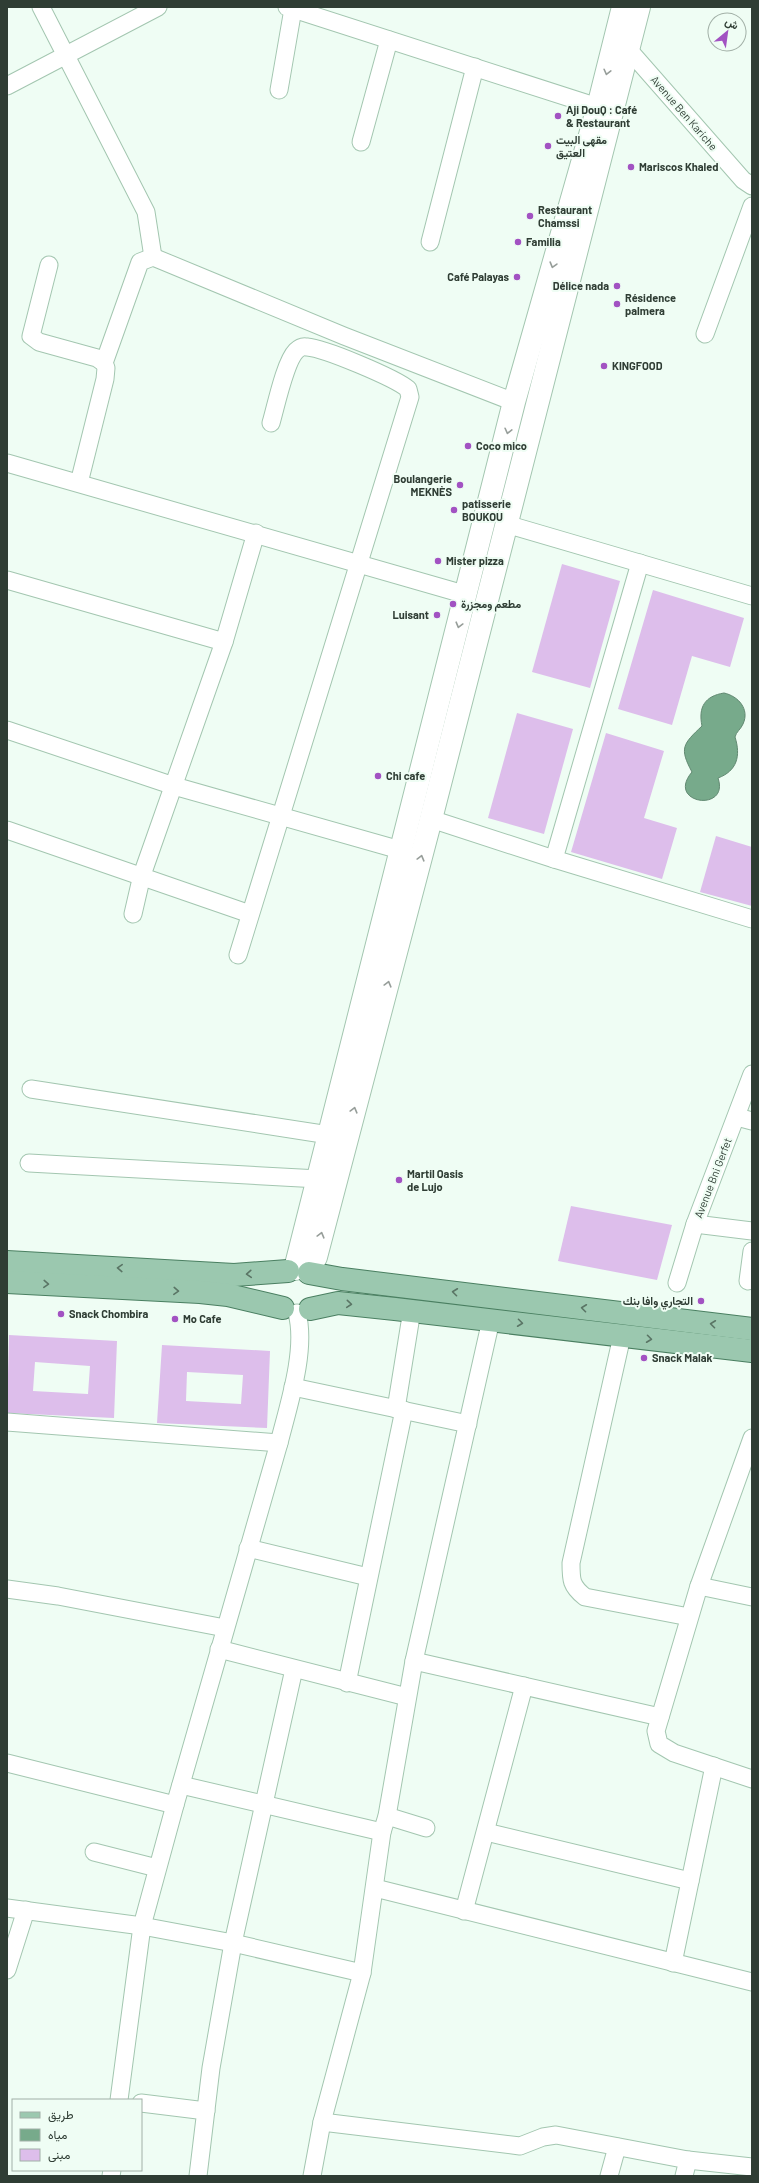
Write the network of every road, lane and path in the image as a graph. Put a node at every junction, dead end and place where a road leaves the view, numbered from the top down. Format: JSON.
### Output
{"nodes":[{"id":1,"x":41,"y":7,"type":"edge"},
{"id":2,"x":158,"y":7,"type":"edge"},
{"id":3,"x":623,"y":7,"type":"edge"},
{"id":4,"x":639,"y":7,"type":"edge"},
{"id":5,"x":290,"y":8,"type":"edge"},
{"id":6,"x":389,"y":40,"type":"junction"},
{"id":7,"x":621,"y":47,"type":"junction"},
{"id":8,"x":67,"y":56,"type":"junction"},
{"id":9,"x":475,"y":67,"type":"junction"},
{"id":10,"x":7,"y":86,"type":"edge"},
{"id":11,"x":279,"y":90,"type":"dead end"},
{"id":12,"x":598,"y":107,"type":"junction"},
{"id":13,"x":361,"y":142,"type":"dead end"},
{"id":14,"x":752,"y":186,"type":"edge"},
{"id":15,"x":752,"y":206,"type":"edge"},
{"id":16,"x":430,"y":242,"type":"dead end"},
{"id":17,"x":153,"y":257,"type":"junction"},
{"id":18,"x":50,"y":265,"type":"dead end"},
{"id":19,"x":705,"y":334,"type":"dead end"},
{"id":20,"x":104,"y":363,"type":"junction"},
{"id":21,"x":514,"y":402,"type":"junction"},
{"id":22,"x":271,"y":423,"type":"dead end"},
{"id":23,"x":7,"y":464,"type":"edge"},
{"id":24,"x":79,"y":483,"type":"junction"},
{"id":25,"x":506,"y":524,"type":"junction"},
{"id":26,"x":256,"y":533,"type":"junction"},
{"id":27,"x":640,"y":563,"type":"junction"},
{"id":28,"x":360,"y":564,"type":"junction"},
{"id":29,"x":7,"y":580,"type":"edge"},
{"id":30,"x":467,"y":595,"type":"junction"},
{"id":31,"x":752,"y":596,"type":"edge"},
{"id":32,"x":224,"y":642,"type":"junction"},
{"id":33,"x":7,"y":730,"type":"edge"},
{"id":34,"x":174,"y":786,"type":"junction"},
{"id":35,"x":282,"y":817,"type":"junction"},
{"id":36,"x":431,"y":820,"type":"junction"},
{"id":37,"x":7,"y":830,"type":"edge"},
{"id":38,"x":400,"y":850,"type":"junction"},
{"id":39,"x":554,"y":859,"type":"junction"},
{"id":40,"x":142,"y":875,"type":"junction"},
{"id":41,"x":133,"y":914,"type":"dead end"},
{"id":42,"x":250,"y":914,"type":"junction"},
{"id":43,"x":752,"y":919,"type":"edge"},
{"id":44,"x":238,"y":954,"type":"dead end"},
{"id":45,"x":752,"y":1074,"type":"edge"},
{"id":46,"x":31,"y":1089,"type":"dead end"},
{"id":47,"x":744,"y":1119,"type":"edge"},
{"id":48,"x":329,"y":1135,"type":"junction"},
{"id":49,"x":29,"y":1163,"type":"dead end"},
{"id":50,"x":320,"y":1179,"type":"junction"},
{"id":51,"x":695,"y":1224,"type":"junction"},
{"id":52,"x":752,"y":1232,"type":"edge"},
{"id":53,"x":752,"y":1251,"type":"edge"},
{"id":54,"x":7,"y":1262,"type":"edge"},
{"id":55,"x":300,"y":1271,"type":"junction"},
{"id":56,"x":748,"y":1281,"type":"dead end"},
{"id":57,"x":7,"y":1282,"type":"edge"},
{"id":58,"x":677,"y":1283,"type":"dead end"},
{"id":59,"x":297,"y":1310,"type":"junction"},
{"id":60,"x":412,"y":1310,"type":"junction"},
{"id":61,"x":491,"y":1320,"type":"junction"},
{"id":62,"x":752,"y":1329,"type":"edge"},
{"id":63,"x":622,"y":1336,"type":"junction"},
{"id":64,"x":752,"y":1351,"type":"edge"},
{"id":65,"x":293,"y":1387,"type":"junction"},
{"id":66,"x":400,"y":1410,"type":"junction"},
{"id":67,"x":7,"y":1422,"type":"edge"},
{"id":68,"x":468,"y":1424,"type":"junction"},
{"id":69,"x":752,"y":1438,"type":"edge"},
{"id":70,"x":279,"y":1443,"type":"junction"},
{"id":71,"x":745,"y":1477,"type":"edge"},
{"id":72,"x":248,"y":1548,"type":"junction"},
{"id":73,"x":368,"y":1577,"type":"junction"},
{"id":74,"x":699,"y":1586,"type":"junction"},
{"id":75,"x":7,"y":1589,"type":"edge"},
{"id":76,"x":752,"y":1596,"type":"edge"},
{"id":77,"x":690,"y":1617,"type":"junction"},
{"id":78,"x":225,"y":1628,"type":"junction"},
{"id":79,"x":219,"y":1649,"type":"junction"},
{"id":80,"x":414,"y":1662,"type":"junction"},
{"id":81,"x":294,"y":1669,"type":"junction"},
{"id":82,"x":346,"y":1683,"type":"junction"},
{"id":83,"x":524,"y":1686,"type":"junction"},
{"id":84,"x":407,"y":1697,"type":"junction"},
{"id":85,"x":660,"y":1717,"type":"junction"},
{"id":86,"x":7,"y":1763,"type":"edge"},
{"id":87,"x":714,"y":1766,"type":"junction"},
{"id":88,"x":752,"y":1779,"type":"edge"},
{"id":89,"x":181,"y":1785,"type":"junction"},
{"id":90,"x":175,"y":1805,"type":"junction"},
{"id":91,"x":264,"y":1805,"type":"junction"},
{"id":92,"x":384,"y":1824,"type":"junction"},
{"id":93,"x":426,"y":1828,"type":"dead end"},
{"id":94,"x":486,"y":1832,"type":"junction"},
{"id":95,"x":94,"y":1852,"type":"dead end"},
{"id":96,"x":157,"y":1868,"type":"junction"},
{"id":97,"x":690,"y":1881,"type":"junction"},
{"id":98,"x":375,"y":1888,"type":"junction"},
{"id":99,"x":7,"y":1908,"type":"edge"},
{"id":100,"x":26,"y":1910,"type":"junction"},
{"id":101,"x":464,"y":1911,"type":"junction"},
{"id":102,"x":142,"y":1926,"type":"junction"},
{"id":103,"x":233,"y":1943,"type":"junction"},
{"id":104,"x":673,"y":1964,"type":"junction"},
{"id":105,"x":7,"y":1970,"type":"edge"},
{"id":106,"x":362,"y":1973,"type":"junction"},
{"id":107,"x":752,"y":1982,"type":"edge"},
{"id":108,"x":119,"y":2099,"type":"edge"},
{"id":109,"x":142,"y":2103,"type":"edge"},
{"id":110,"x":206,"y":2111,"type":"junction"},
{"id":111,"x":322,"y":2122,"type":"junction"},
{"id":112,"x":617,"y":2147,"type":"junction"},
{"id":113,"x":686,"y":2168,"type":"edge"},
{"id":114,"x":748,"y":2170,"type":"edge"},
{"id":115,"x":198,"y":2176,"type":"edge"},
{"id":116,"x":312,"y":2176,"type":"edge"},
{"id":117,"x":609,"y":2176,"type":"edge"}],
"edges":[{"from":1,"to":8,"type":"street"},
{"from":2,"to":8,"type":"street"},
{"from":3,"to":7,"type":"street"},
{"from":4,"to":7,"type":"street"},
{"from":5,"to":6,"type":"street"},
{"from":5,"to":11,"type":"street"},
{"from":6,"to":9,"type":"street"},
{"from":6,"to":13,"type":"street"},
{"from":7,"to":12,"type":"street","one_way":true},
{"from":7,"to":14,"type":"street","name":"Avenue Ben Kariche"},
{"from":7,"to":25,"type":"street"},
{"from":8,"to":10,"type":"street"},
{"from":8,"to":17,"type":"street"},
{"from":9,"to":12,"type":"street"},
{"from":9,"to":16,"type":"street"},
{"from":12,"to":21,"type":"street","one_way":true},
{"from":15,"to":19,"type":"street"},
{"from":17,"to":20,"type":"street"},
{"from":17,"to":21,"type":"street"},
{"from":18,"to":20,"type":"street"},
{"from":20,"to":24,"type":"street"},
{"from":21,"to":30,"type":"street","one_way":true},
{"from":22,"to":28,"type":"street"},
{"from":23,"to":24,"type":"street"},
{"from":24,"to":26,"type":"street"},
{"from":25,"to":27,"type":"street"},
{"from":25,"to":36,"type":"street"},
{"from":26,"to":28,"type":"street"},
{"from":26,"to":32,"type":"street"},
{"from":27,"to":31,"type":"street"},
{"from":27,"to":39,"type":"street"},
{"from":28,"to":30,"type":"street"},
{"from":28,"to":35,"type":"street"},
{"from":29,"to":32,"type":"street"},
{"from":30,"to":38,"type":"street","one_way":true},
{"from":32,"to":34,"type":"street"},
{"from":33,"to":34,"type":"street"},
{"from":34,"to":35,"type":"street"},
{"from":34,"to":40,"type":"street"},
{"from":35,"to":38,"type":"street"},
{"from":35,"to":42,"type":"street"},
{"from":36,"to":39,"type":"street"},
{"from":55,"to":36,"type":"street","one_way":true},
{"from":37,"to":40,"type":"street"},
{"from":38,"to":48,"type":"street"},
{"from":39,"to":43,"type":"street"},
{"from":40,"to":41,"type":"street"},
{"from":40,"to":42,"type":"street"},
{"from":42,"to":44,"type":"street"},
{"from":45,"to":47,"type":"street","name":"Avenue Bni Gerfet"},
{"from":46,"to":48,"type":"street"},
{"from":47,"to":51,"type":"street","name":"Avenue Bni Gerfet"},
{"from":48,"to":50,"type":"street"},
{"from":49,"to":50,"type":"street"},
{"from":50,"to":55,"type":"street"},
{"from":51,"to":52,"type":"street"},
{"from":51,"to":58,"type":"street","name":"Avenue Bni Gerfet"},
{"from":53,"to":56,"type":"street"},
{"from":55,"to":54,"type":"main road","one_way":true},
{"from":55,"to":59,"type":"main road"},
{"from":55,"to":59,"type":"main road"},
{"from":62,"to":55,"type":"main road","one_way":true},
{"from":57,"to":59,"type":"main road","one_way":true},
{"from":59,"to":60,"type":"main road","one_way":true},
{"from":59,"to":65,"type":"street"},
{"from":60,"to":61,"type":"main road"},
{"from":60,"to":66,"type":"street"},
{"from":61,"to":63,"type":"main road","one_way":true},
{"from":61,"to":68,"type":"street"},
{"from":63,"to":64,"type":"main road","one_way":true},
{"from":63,"to":77,"type":"street"},
{"from":65,"to":66,"type":"street"},
{"from":65,"to":70,"type":"street"},
{"from":66,"to":68,"type":"street"},
{"from":66,"to":73,"type":"street"},
{"from":67,"to":70,"type":"street"},
{"from":68,"to":80,"type":"street"},
{"from":69,"to":71,"type":"street"},
{"from":70,"to":72,"type":"street"},
{"from":71,"to":74,"type":"street"},
{"from":72,"to":73,"type":"street"},
{"from":72,"to":78,"type":"street"},
{"from":73,"to":82,"type":"street"},
{"from":74,"to":76,"type":"street"},
{"from":74,"to":77,"type":"street"},
{"from":75,"to":78,"type":"street"},
{"from":77,"to":85,"type":"street"},
{"from":78,"to":79,"type":"street"},
{"from":79,"to":81,"type":"street"},
{"from":79,"to":89,"type":"street"},
{"from":80,"to":83,"type":"street"},
{"from":80,"to":84,"type":"street"},
{"from":81,"to":82,"type":"street"},
{"from":81,"to":91,"type":"street"},
{"from":82,"to":84,"type":"street"},
{"from":83,"to":85,"type":"street"},
{"from":83,"to":94,"type":"street"},
{"from":84,"to":92,"type":"street"},
{"from":85,"to":87,"type":"street"},
{"from":86,"to":90,"type":"street"},
{"from":87,"to":88,"type":"street"},
{"from":87,"to":97,"type":"street"},
{"from":89,"to":90,"type":"street"},
{"from":89,"to":91,"type":"street"},
{"from":90,"to":96,"type":"street"},
{"from":91,"to":92,"type":"street"},
{"from":91,"to":103,"type":"street"},
{"from":92,"to":93,"type":"street"},
{"from":92,"to":98,"type":"street"},
{"from":94,"to":97,"type":"street"},
{"from":94,"to":101,"type":"street"},
{"from":95,"to":96,"type":"street"},
{"from":96,"to":102,"type":"street"},
{"from":97,"to":104,"type":"street"},
{"from":98,"to":101,"type":"street"},
{"from":98,"to":106,"type":"street"},
{"from":99,"to":100,"type":"street"},
{"from":100,"to":102,"type":"street"},
{"from":100,"to":105,"type":"street"},
{"from":101,"to":104,"type":"street"},
{"from":102,"to":103,"type":"street"},
{"from":102,"to":108,"type":"street"},
{"from":103,"to":106,"type":"street"},
{"from":103,"to":110,"type":"street"},
{"from":104,"to":107,"type":"street"},
{"from":106,"to":111,"type":"street"},
{"from":109,"to":110,"type":"street"},
{"from":110,"to":115,"type":"street"},
{"from":111,"to":112,"type":"street"},
{"from":111,"to":116,"type":"street"},
{"from":112,"to":113,"type":"street"},
{"from":112,"to":117,"type":"street"},
{"from":113,"to":114,"type":"street"}]}
